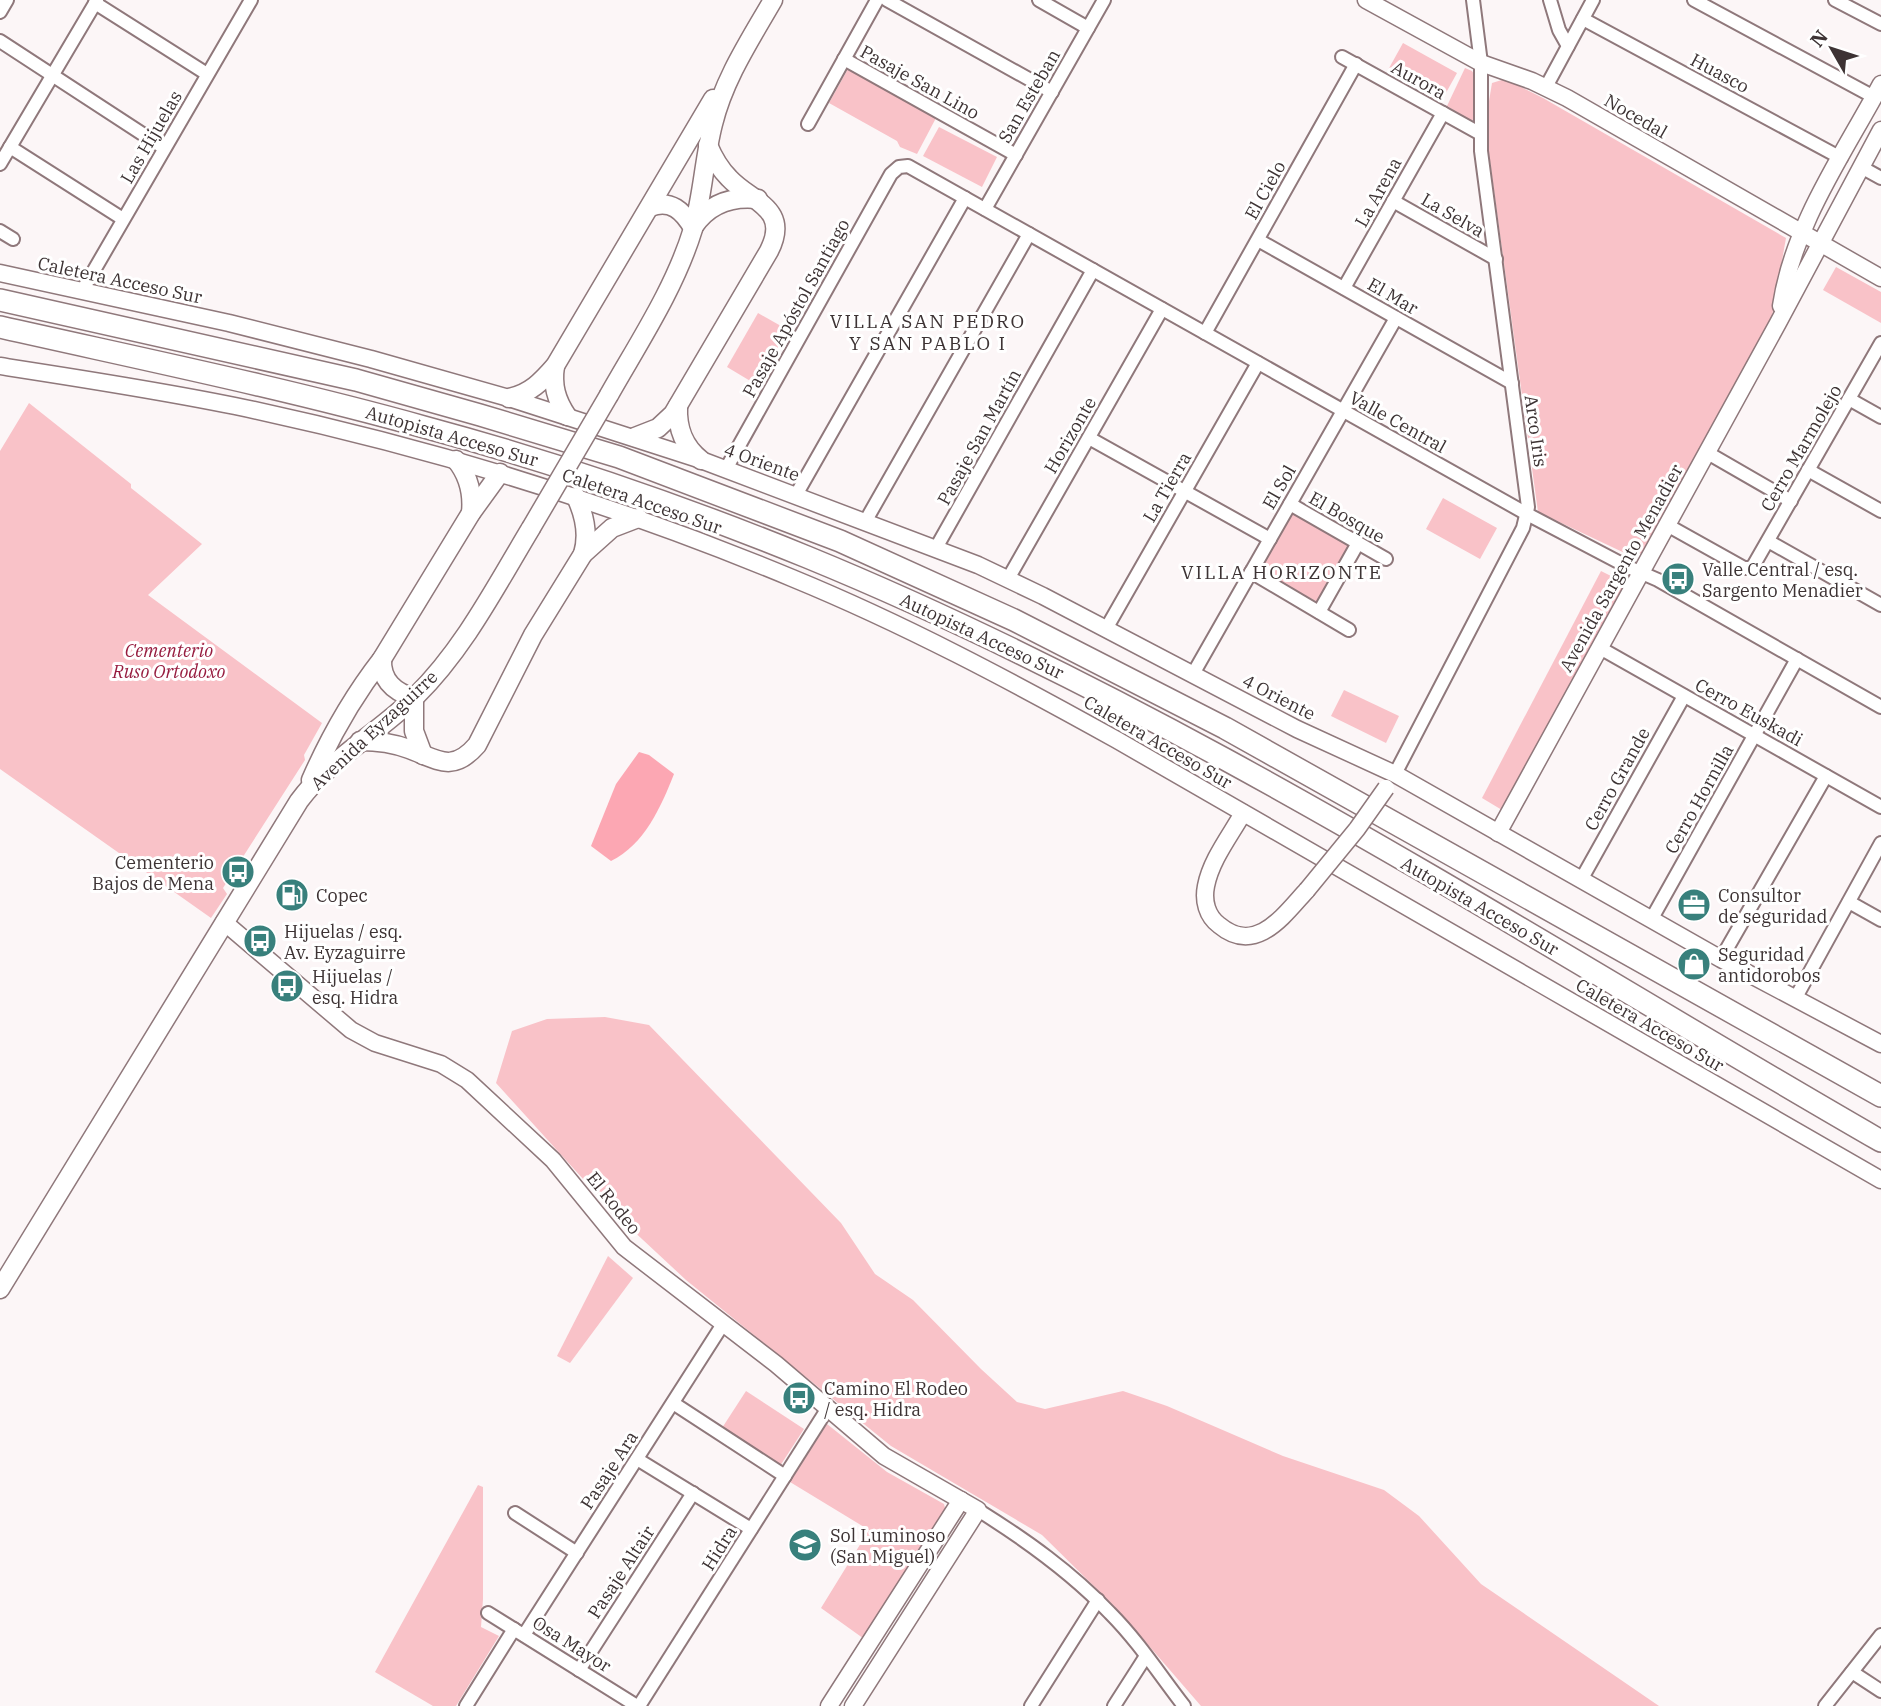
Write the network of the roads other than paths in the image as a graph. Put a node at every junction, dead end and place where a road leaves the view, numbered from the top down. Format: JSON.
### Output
{"nodes":[{"id":1,"x":7,"y":0,"type":"edge"},
{"id":2,"x":773,"y":0,"type":"edge"},
{"id":3,"x":877,"y":0,"type":"edge"},
{"id":4,"x":887,"y":0,"type":"edge"},
{"id":5,"x":1039,"y":0,"type":"edge"},
{"id":6,"x":1104,"y":0,"type":"edge"},
{"id":7,"x":1366,"y":0,"type":"edge"},
{"id":8,"x":1474,"y":0,"type":"edge"},
{"id":9,"x":1550,"y":0,"type":"edge"},
{"id":10,"x":1593,"y":0,"type":"edge"},
{"id":11,"x":1694,"y":0,"type":"edge"},
{"id":12,"x":1835,"y":0,"type":"edge"},
{"id":13,"x":96,"y":1,"type":"edge"},
{"id":14,"x":245,"y":2,"type":"edge"},
{"id":15,"x":0,"y":12,"type":"edge"},
{"id":16,"x":1583,"y":19,"type":"junction"},
{"id":17,"x":1881,"y":24,"type":"edge"},
{"id":18,"x":1088,"y":28,"type":"junction"},
{"id":19,"x":0,"y":41,"type":"edge"},
{"id":20,"x":1568,"y":46,"type":"junction"},
{"id":21,"x":1342,"y":57,"type":"dead end"},
{"id":22,"x":844,"y":59,"type":"junction"},
{"id":23,"x":736,"y":63,"type":"junction"},
{"id":24,"x":1480,"y":63,"type":"junction"},
{"id":25,"x":1356,"y":64,"type":"junction"},
{"id":26,"x":207,"y":74,"type":"junction"},
{"id":27,"x":52,"y":75,"type":"junction"},
{"id":28,"x":1546,"y":88,"type":"junction"},
{"id":29,"x":1878,"y":90,"type":"edge"},
{"id":30,"x":1052,"y":92,"type":"junction"},
{"id":31,"x":1443,"y":113,"type":"junction"},
{"id":32,"x":808,"y":124,"type":"dead end"},
{"id":33,"x":1881,"y":130,"type":"edge"},
{"id":34,"x":1479,"y":133,"type":"junction"},
{"id":35,"x":708,"y":145,"type":"junction"},
{"id":36,"x":10,"y":148,"type":"junction"},
{"id":37,"x":164,"y":148,"type":"junction"},
{"id":38,"x":1016,"y":155,"type":"junction"},
{"id":39,"x":1841,"y":158,"type":"junction"},
{"id":40,"x":0,"y":163,"type":"edge"},
{"id":41,"x":899,"y":167,"type":"joint"},
{"id":42,"x":1861,"y":167,"type":"junction"},
{"id":43,"x":1881,"y":178,"type":"edge"},
{"id":44,"x":965,"y":198,"type":"junction"},
{"id":45,"x":758,"y":199,"type":"junction"},
{"id":46,"x":1393,"y":201,"type":"junction"},
{"id":47,"x":650,"y":207,"type":"junction"},
{"id":48,"x":985,"y":209,"type":"junction"},
{"id":49,"x":123,"y":219,"type":"junction"},
{"id":50,"x":693,"y":228,"type":"junction"},
{"id":51,"x":0,"y":231,"type":"edge"},
{"id":52,"x":1801,"y":233,"type":"junction"},
{"id":53,"x":1028,"y":234,"type":"junction"},
{"id":54,"x":13,"y":239,"type":"dead end"},
{"id":55,"x":1258,"y":240,"type":"junction"},
{"id":56,"x":1819,"y":243,"type":"junction"},
{"id":57,"x":1496,"y":260,"type":"junction"},
{"id":58,"x":1093,"y":270,"type":"junction"},
{"id":59,"x":0,"y":273,"type":"edge"},
{"id":60,"x":1881,"y":278,"type":"edge"},
{"id":61,"x":1344,"y":288,"type":"junction"},
{"id":62,"x":82,"y":291,"type":"junction"},
{"id":63,"x":0,"y":300,"type":"edge"},
{"id":64,"x":1162,"y":309,"type":"junction"},
{"id":65,"x":1396,"y":318,"type":"junction"},
{"id":66,"x":1778,"y":323,"type":"junction"},
{"id":67,"x":0,"y":327,"type":"edge"},
{"id":68,"x":1205,"y":333,"type":"junction"},
{"id":69,"x":1881,"y":343,"type":"edge"},
{"id":70,"x":1258,"y":363,"type":"junction"},
{"id":71,"x":0,"y":366,"type":"edge"},
{"id":72,"x":555,"y":366,"type":"junction"},
{"id":73,"x":1512,"y":383,"type":"junction"},
{"id":74,"x":509,"y":398,"type":"junction"},
{"id":75,"x":1849,"y":399,"type":"junction"},
{"id":76,"x":678,"y":406,"type":"junction"},
{"id":77,"x":1343,"y":411,"type":"junction"},
{"id":78,"x":567,"y":416,"type":"junction"},
{"id":79,"x":1881,"y":417,"type":"edge"},
{"id":80,"x":635,"y":437,"type":"junction"},
{"id":81,"x":1089,"y":438,"type":"junction"},
{"id":82,"x":1706,"y":452,"type":"junction"},
{"id":83,"x":456,"y":460,"type":"junction"},
{"id":84,"x":701,"y":460,"type":"junction"},
{"id":85,"x":726,"y":469,"type":"junction"},
{"id":86,"x":1808,"y":470,"type":"junction"},
{"id":87,"x":500,"y":473,"type":"junction"},
{"id":88,"x":1184,"y":491,"type":"junction"},
{"id":89,"x":796,"y":495,"type":"junction"},
{"id":90,"x":576,"y":497,"type":"junction"},
{"id":91,"x":1791,"y":501,"type":"junction"},
{"id":92,"x":1290,"y":504,"type":"junction"},
{"id":93,"x":1881,"y":511,"type":"edge"},
{"id":94,"x":471,"y":513,"type":"junction"},
{"id":95,"x":1527,"y":514,"type":"junction"},
{"id":96,"x":638,"y":518,"type":"junction"},
{"id":97,"x":866,"y":522,"type":"junction"},
{"id":98,"x":1667,"y":525,"type":"junction"},
{"id":99,"x":1270,"y":539,"type":"junction"},
{"id":100,"x":1768,"y":541,"type":"junction"},
{"id":101,"x":1358,"y":543,"type":"junction"},
{"id":102,"x":936,"y":548,"type":"junction"},
{"id":103,"x":583,"y":554,"type":"junction"},
{"id":104,"x":1386,"y":559,"type":"dead end"},
{"id":105,"x":1251,"y":572,"type":"junction"},
{"id":106,"x":1641,"y":573,"type":"junction"},
{"id":107,"x":1009,"y":579,"type":"junction"},
{"id":108,"x":1881,"y":605,"type":"edge"},
{"id":109,"x":1319,"y":612,"type":"junction"},
{"id":110,"x":1106,"y":629,"type":"junction"},
{"id":111,"x":1349,"y":629,"type":"dead end"},
{"id":112,"x":1600,"y":648,"type":"junction"},
{"id":113,"x":382,"y":659,"type":"junction"},
{"id":114,"x":1797,"y":659,"type":"junction"},
{"id":115,"x":1193,"y":674,"type":"junction"},
{"id":116,"x":1684,"y":696,"type":"junction"},
{"id":117,"x":414,"y":698,"type":"junction"},
{"id":118,"x":1881,"y":706,"type":"edge"},
{"id":119,"x":1754,"y":735,"type":"junction"},
{"id":120,"x":360,"y":741,"type":"junction"},
{"id":121,"x":423,"y":755,"type":"junction"},
{"id":122,"x":1826,"y":776,"type":"junction"},
{"id":123,"x":1390,"y":781,"type":"junction"},
{"id":124,"x":305,"y":793,"type":"junction"},
{"id":125,"x":1881,"y":807,"type":"edge"},
{"id":126,"x":1243,"y":813,"type":"junction"},
{"id":127,"x":1498,"y":833,"type":"junction"},
{"id":128,"x":1881,"y":844,"type":"edge"},
{"id":129,"x":1581,"y":880,"type":"junction"},
{"id":130,"x":1849,"y":902,"type":"junction"},
{"id":131,"x":1651,"y":920,"type":"junction"},
{"id":132,"x":1881,"y":920,"type":"edge"},
{"id":133,"x":224,"y":922,"type":"junction"},
{"id":134,"x":1721,"y":959,"type":"junction"},
{"id":135,"x":1795,"y":999,"type":"junction"},
{"id":136,"x":1881,"y":1044,"type":"edge"},
{"id":137,"x":1881,"y":1096,"type":"edge"},
{"id":138,"x":1881,"y":1142,"type":"edge"},
{"id":139,"x":1881,"y":1180,"type":"edge"},
{"id":140,"x":0,"y":1289,"type":"edge"},
{"id":141,"x":723,"y":1324,"type":"junction"},
{"id":142,"x":673,"y":1403,"type":"junction"},
{"id":143,"x":828,"y":1408,"type":"junction"},
{"id":144,"x":637,"y":1459,"type":"junction"},
{"id":145,"x":785,"y":1476,"type":"junction"},
{"id":146,"x":693,"y":1493,"type":"junction"},
{"id":147,"x":961,"y":1500,"type":"junction"},
{"id":148,"x":978,"y":1510,"type":"junction"},
{"id":149,"x":515,"y":1513,"type":"dead end"},
{"id":150,"x":751,"y":1529,"type":"junction"},
{"id":151,"x":577,"y":1553,"type":"junction"},
{"id":152,"x":1098,"y":1600,"type":"junction"},
{"id":153,"x":488,"y":1612,"type":"dead end"},
{"id":154,"x":519,"y":1632,"type":"junction"},
{"id":155,"x":1881,"y":1634,"type":"edge"},
{"id":156,"x":1146,"y":1656,"type":"junction"},
{"id":157,"x":579,"y":1670,"type":"junction"},
{"id":158,"x":1852,"y":1672,"type":"junction"},
{"id":159,"x":1881,"y":1691,"type":"edge"},
{"id":160,"x":466,"y":1706,"type":"edge"},
{"id":161,"x":638,"y":1706,"type":"edge"},
{"id":162,"x":829,"y":1706,"type":"edge"},
{"id":163,"x":853,"y":1706,"type":"edge"},
{"id":164,"x":1031,"y":1706,"type":"edge"},
{"id":165,"x":1114,"y":1706,"type":"edge"},
{"id":166,"x":1184,"y":1706,"type":"edge"},
{"id":167,"x":1825,"y":1706,"type":"edge"}],
"edges":[{"from":1,"to":15,"type":"street"},
{"from":2,"to":23,"type":"main road","name":"Avenida Eyzaguirre"},
{"from":3,"to":22,"type":"street"},
{"from":4,"to":30,"type":"street"},
{"from":5,"to":18,"type":"street"},
{"from":6,"to":18,"type":"street","name":"San Esteban"},
{"from":7,"to":24,"type":"main road","name":"Nocedal"},
{"from":8,"to":24,"type":"street","name":"Arco Iris"},
{"from":9,"to":20,"type":"street"},
{"from":10,"to":16,"type":"street"},
{"from":11,"to":29,"type":"street"},
{"from":12,"to":17,"type":"street"},
{"from":13,"to":26,"type":"street"},
{"from":13,"to":27,"type":"street"},
{"from":14,"to":26,"type":"street","name":"Las Hijuelas"},
{"from":16,"to":20,"type":"street"},
{"from":16,"to":39,"type":"street","name":"Huasco"},
{"from":18,"to":30,"type":"street","name":"San Esteban"},
{"from":19,"to":27,"type":"street"},
{"from":20,"to":28,"type":"street"},
{"from":21,"to":25,"type":"street","name":"Aurora"},
{"from":22,"to":32,"type":"street"},
{"from":22,"to":38,"type":"street","name":"Pasaje San Lino"},
{"from":23,"to":35,"type":"main road","name":"Avenida Eyzaguirre"},
{"from":23,"to":47,"type":"main road"},
{"from":24,"to":28,"type":"main road","name":"Nocedal"},
{"from":24,"to":34,"type":"street","name":"Arco Iris"},
{"from":25,"to":31,"type":"street","name":"Aurora"},
{"from":25,"to":55,"type":"street","name":"El Cielo"},
{"from":26,"to":37,"type":"street","name":"Las Hijuelas"},
{"from":27,"to":36,"type":"street"},
{"from":27,"to":37,"type":"street"},
{"from":28,"to":52,"type":"main road","name":"Nocedal"},
{"from":29,"to":39,"type":"main road","name":"Avenida Sargento Menadier"},
{"from":30,"to":38,"type":"street","name":"San Esteban"},
{"from":31,"to":34,"type":"street","name":"Aurora"},
{"from":31,"to":46,"type":"street","name":"La Arena"},
{"from":33,"to":42,"type":"main road","name":"Avenida Sargento Menadier"},
{"from":34,"to":57,"type":"street","name":"Arco Iris"},
{"from":35,"to":45,"type":"main road"},
{"from":35,"to":50,"type":"main road","name":"Avenida Eyzaguirre"},
{"from":36,"to":40,"type":"street"},
{"from":36,"to":49,"type":"street"},
{"from":37,"to":49,"type":"street","name":"Las Hijuelas"},
{"from":38,"to":48,"type":"street","name":"San Esteban"},
{"from":39,"to":52,"type":"main road","name":"Avenida Sargento Menadier"},
{"from":41,"to":44,"type":"street","name":"Valle Central"},
{"from":41,"to":85,"type":"street","name":"Pasaje Apóstol Santiago"},
{"from":42,"to":43,"type":"street"},
{"from":42,"to":56,"type":"main road","name":"Avenida Sargento Menadier"},
{"from":44,"to":48,"type":"street","name":"Valle Central"},
{"from":44,"to":89,"type":"street"},
{"from":45,"to":50,"type":"main road"},
{"from":45,"to":76,"type":"main road"},
{"from":46,"to":57,"type":"street","name":"La Selva"},
{"from":46,"to":61,"type":"street","name":"La Arena"},
{"from":47,"to":50,"type":"main road"},
{"from":47,"to":72,"type":"main road"},
{"from":48,"to":53,"type":"street","name":"Valle Central"},
{"from":49,"to":62,"type":"street","name":"Las Hijuelas"},
{"from":50,"to":117,"type":"main road","name":"Avenida Eyzaguirre","bridge":true},
{"from":51,"to":54,"type":"street"},
{"from":52,"to":56,"type":"main road","name":"Nocedal"},
{"from":52,"to":66,"type":"main road","name":"Avenida Sargento Menadier"},
{"from":53,"to":58,"type":"street","name":"Valle Central"},
{"from":53,"to":97,"type":"street"},
{"from":55,"to":61,"type":"street","name":"El Mar"},
{"from":55,"to":68,"type":"street","name":"El Cielo"},
{"from":56,"to":60,"type":"main road","name":"Nocedal"},
{"from":56,"to":66,"type":"main road","name":"Avenida Sargento Menadier"},
{"from":57,"to":73,"type":"street","name":"Arco Iris"},
{"from":58,"to":64,"type":"street","name":"Valle Central"},
{"from":58,"to":102,"type":"street","name":"Pasaje San Martín"},
{"from":59,"to":62,"type":"main road","name":"Caletera Acceso Sur"},
{"from":61,"to":65,"type":"street","name":"El Mar"},
{"from":62,"to":74,"type":"main road","name":"Caletera Acceso Sur"},
{"from":63,"to":137,"type":"highway","name":"Autopista Acceso Sur"},
{"from":64,"to":68,"type":"street","name":"Valle Central"},
{"from":64,"to":81,"type":"street","name":"Horizonte"},
{"from":65,"to":73,"type":"street","name":"El Mar"},
{"from":65,"to":77,"type":"street","name":"El Sol"},
{"from":66,"to":82,"type":"main road","name":"Avenida Sargento Menadier"},
{"from":67,"to":138,"type":"highway","name":"Autopista Acceso Sur"},
{"from":68,"to":70,"type":"street","name":"Valle Central"},
{"from":69,"to":75,"type":"street","name":"Cerro Marmolejo"},
{"from":70,"to":77,"type":"street","name":"Valle Central"},
{"from":70,"to":88,"type":"street","name":"La Tierra"},
{"from":71,"to":83,"type":"main road","name":"Caletera Acceso Sur"},
{"from":72,"to":74,"type":"main road"},
{"from":72,"to":78,"type":"main road"},
{"from":73,"to":95,"type":"street","name":"Arco Iris"},
{"from":74,"to":78,"type":"main road","name":"Caletera Acceso Sur"},
{"from":75,"to":79,"type":"street"},
{"from":75,"to":86,"type":"street","name":"Cerro Marmolejo"},
{"from":76,"to":80,"type":"main road"},
{"from":76,"to":84,"type":"main road"},
{"from":77,"to":92,"type":"street","name":"El Sol"},
{"from":77,"to":95,"type":"street","name":"Valle Central"},
{"from":78,"to":80,"type":"main road","name":"Caletera Acceso Sur"},
{"from":80,"to":84,"type":"main road","name":"4 Oriente"},
{"from":81,"to":88,"type":"street"},
{"from":81,"to":107,"type":"street","name":"Horizonte"},
{"from":82,"to":91,"type":"street"},
{"from":82,"to":98,"type":"main road","name":"Avenida Sargento Menadier"},
{"from":83,"to":87,"type":"main road","name":"Caletera Acceso Sur"},
{"from":83,"to":94,"type":"main road"},
{"from":84,"to":85,"type":"main road","name":"4 Oriente"},
{"from":85,"to":89,"type":"main road","name":"4 Oriente"},
{"from":86,"to":91,"type":"street","name":"Cerro Marmolejo"},
{"from":86,"to":93,"type":"street"},
{"from":87,"to":90,"type":"main road","name":"Caletera Acceso Sur"},
{"from":87,"to":94,"type":"main road"},
{"from":88,"to":99,"type":"street"},
{"from":88,"to":110,"type":"street","name":"La Tierra"},
{"from":89,"to":97,"type":"main road","name":"4 Oriente"},
{"from":90,"to":96,"type":"main road","name":"Caletera Acceso Sur"},
{"from":90,"to":103,"type":"main road"},
{"from":91,"to":100,"type":"street","name":"Cerro Marmolejo"},
{"from":92,"to":99,"type":"street","name":"El Sol"},
{"from":92,"to":101,"type":"street","name":"El Bosque"},
{"from":94,"to":113,"type":"main road"},
{"from":95,"to":106,"type":"street","name":"Valle Central"},
{"from":95,"to":123,"type":"street","name":"Arco Iris"},
{"from":96,"to":103,"type":"main road"},
{"from":96,"to":126,"type":"main road","name":"Caletera Acceso Sur"},
{"from":97,"to":102,"type":"main road","name":"4 Oriente"},
{"from":98,"to":100,"type":"street","name":"Cerro Marmolejo"},
{"from":98,"to":106,"type":"main road","name":"Avenida Sargento Menadier"},
{"from":99,"to":105,"type":"street","name":"El Sol"},
{"from":100,"to":108,"type":"street"},
{"from":101,"to":104,"type":"street","name":"El Bosque"},
{"from":101,"to":109,"type":"street"},
{"from":102,"to":107,"type":"main road","name":"4 Oriente"},
{"from":103,"to":121,"type":"main road"},
{"from":105,"to":109,"type":"street"},
{"from":105,"to":115,"type":"street","name":"El Sol"},
{"from":106,"to":112,"type":"main road","name":"Avenida Sargento Menadier"},
{"from":106,"to":114,"type":"street","name":"Valle Central"},
{"from":107,"to":110,"type":"main road","name":"4 Oriente"},
{"from":109,"to":111,"type":"street"},
{"from":110,"to":115,"type":"main road","name":"4 Oriente"},
{"from":112,"to":116,"type":"street","name":"Cerro Euskadi"},
{"from":112,"to":127,"type":"main road","name":"Avenida Sargento Menadier"},
{"from":113,"to":117,"type":"main road"},
{"from":113,"to":124,"type":"main road"},
{"from":114,"to":118,"type":"street","name":"Valle Central"},
{"from":114,"to":119,"type":"street","name":"Cerro Hornilla"},
{"from":115,"to":123,"type":"main road","name":"4 Oriente"},
{"from":116,"to":119,"type":"street","name":"Cerro Euskadi"},
{"from":116,"to":129,"type":"street","name":"Cerro Grande"},
{"from":117,"to":120,"type":"main road","name":"Avenida Eyzaguirre"},
{"from":117,"to":121,"type":"main road"},
{"from":119,"to":122,"type":"street","name":"Cerro Euskadi"},
{"from":119,"to":131,"type":"street","name":"Cerro Hornilla"},
{"from":120,"to":121,"type":"main road"},
{"from":120,"to":124,"type":"main road","name":"Avenida Eyzaguirre"},
{"from":122,"to":125,"type":"street","name":"Cerro Euskadi"},
{"from":122,"to":134,"type":"street"},
{"from":123,"to":126,"type":"main road","bridge":true},
{"from":123,"to":127,"type":"main road","name":"4 Oriente"},
{"from":124,"to":133,"type":"main road","name":"Avenida Eyzaguirre"},
{"from":126,"to":139,"type":"main road","name":"Caletera Acceso Sur"},
{"from":127,"to":129,"type":"main road","name":"4 Oriente"},
{"from":128,"to":130,"type":"street"},
{"from":129,"to":131,"type":"main road","name":"4 Oriente"},
{"from":130,"to":132,"type":"street"},
{"from":130,"to":135,"type":"street"},
{"from":131,"to":134,"type":"main road","name":"4 Oriente"},
{"from":133,"to":140,"type":"main road","name":"Avenida Eyzaguirre"},
{"from":133,"to":141,"type":"main road","name":"El Rodeo"},
{"from":134,"to":135,"type":"main road","name":"4 Oriente"},
{"from":135,"to":136,"type":"main road","name":"4 Oriente"},
{"from":141,"to":142,"type":"street","name":"Pasaje Ara"},
{"from":141,"to":143,"type":"main road","name":"El Rodeo"},
{"from":142,"to":144,"type":"street","name":"Pasaje Ara"},
{"from":142,"to":145,"type":"street"},
{"from":143,"to":145,"type":"street","name":"Hidra"},
{"from":143,"to":147,"type":"main road","name":"El Rodeo"},
{"from":144,"to":146,"type":"street"},
{"from":144,"to":151,"type":"street","name":"Pasaje Ara"},
{"from":145,"to":150,"type":"street","name":"Hidra"},
{"from":146,"to":150,"type":"street"},
{"from":146,"to":157,"type":"street","name":"Pasaje Altair"},
{"from":147,"to":148,"type":"main road","name":"El Rodeo"},
{"from":147,"to":162,"type":"main road"},
{"from":148,"to":152,"type":"street"},
{"from":148,"to":163,"type":"main road"},
{"from":149,"to":151,"type":"street"},
{"from":150,"to":161,"type":"street","name":"Hidra"},
{"from":151,"to":154,"type":"street","name":"Pasaje Ara"},
{"from":152,"to":156,"type":"street"},
{"from":152,"to":164,"type":"street"},
{"from":153,"to":154,"type":"street","name":"Osa Mayor"},
{"from":154,"to":157,"type":"street","name":"Osa Mayor"},
{"from":154,"to":160,"type":"street","name":"Pasaje Ara"},
{"from":155,"to":158,"type":"street"},
{"from":156,"to":165,"type":"street"},
{"from":156,"to":166,"type":"street"},
{"from":157,"to":161,"type":"street","name":"Osa Mayor"},
{"from":158,"to":159,"type":"street"},
{"from":158,"to":167,"type":"street"}]}
